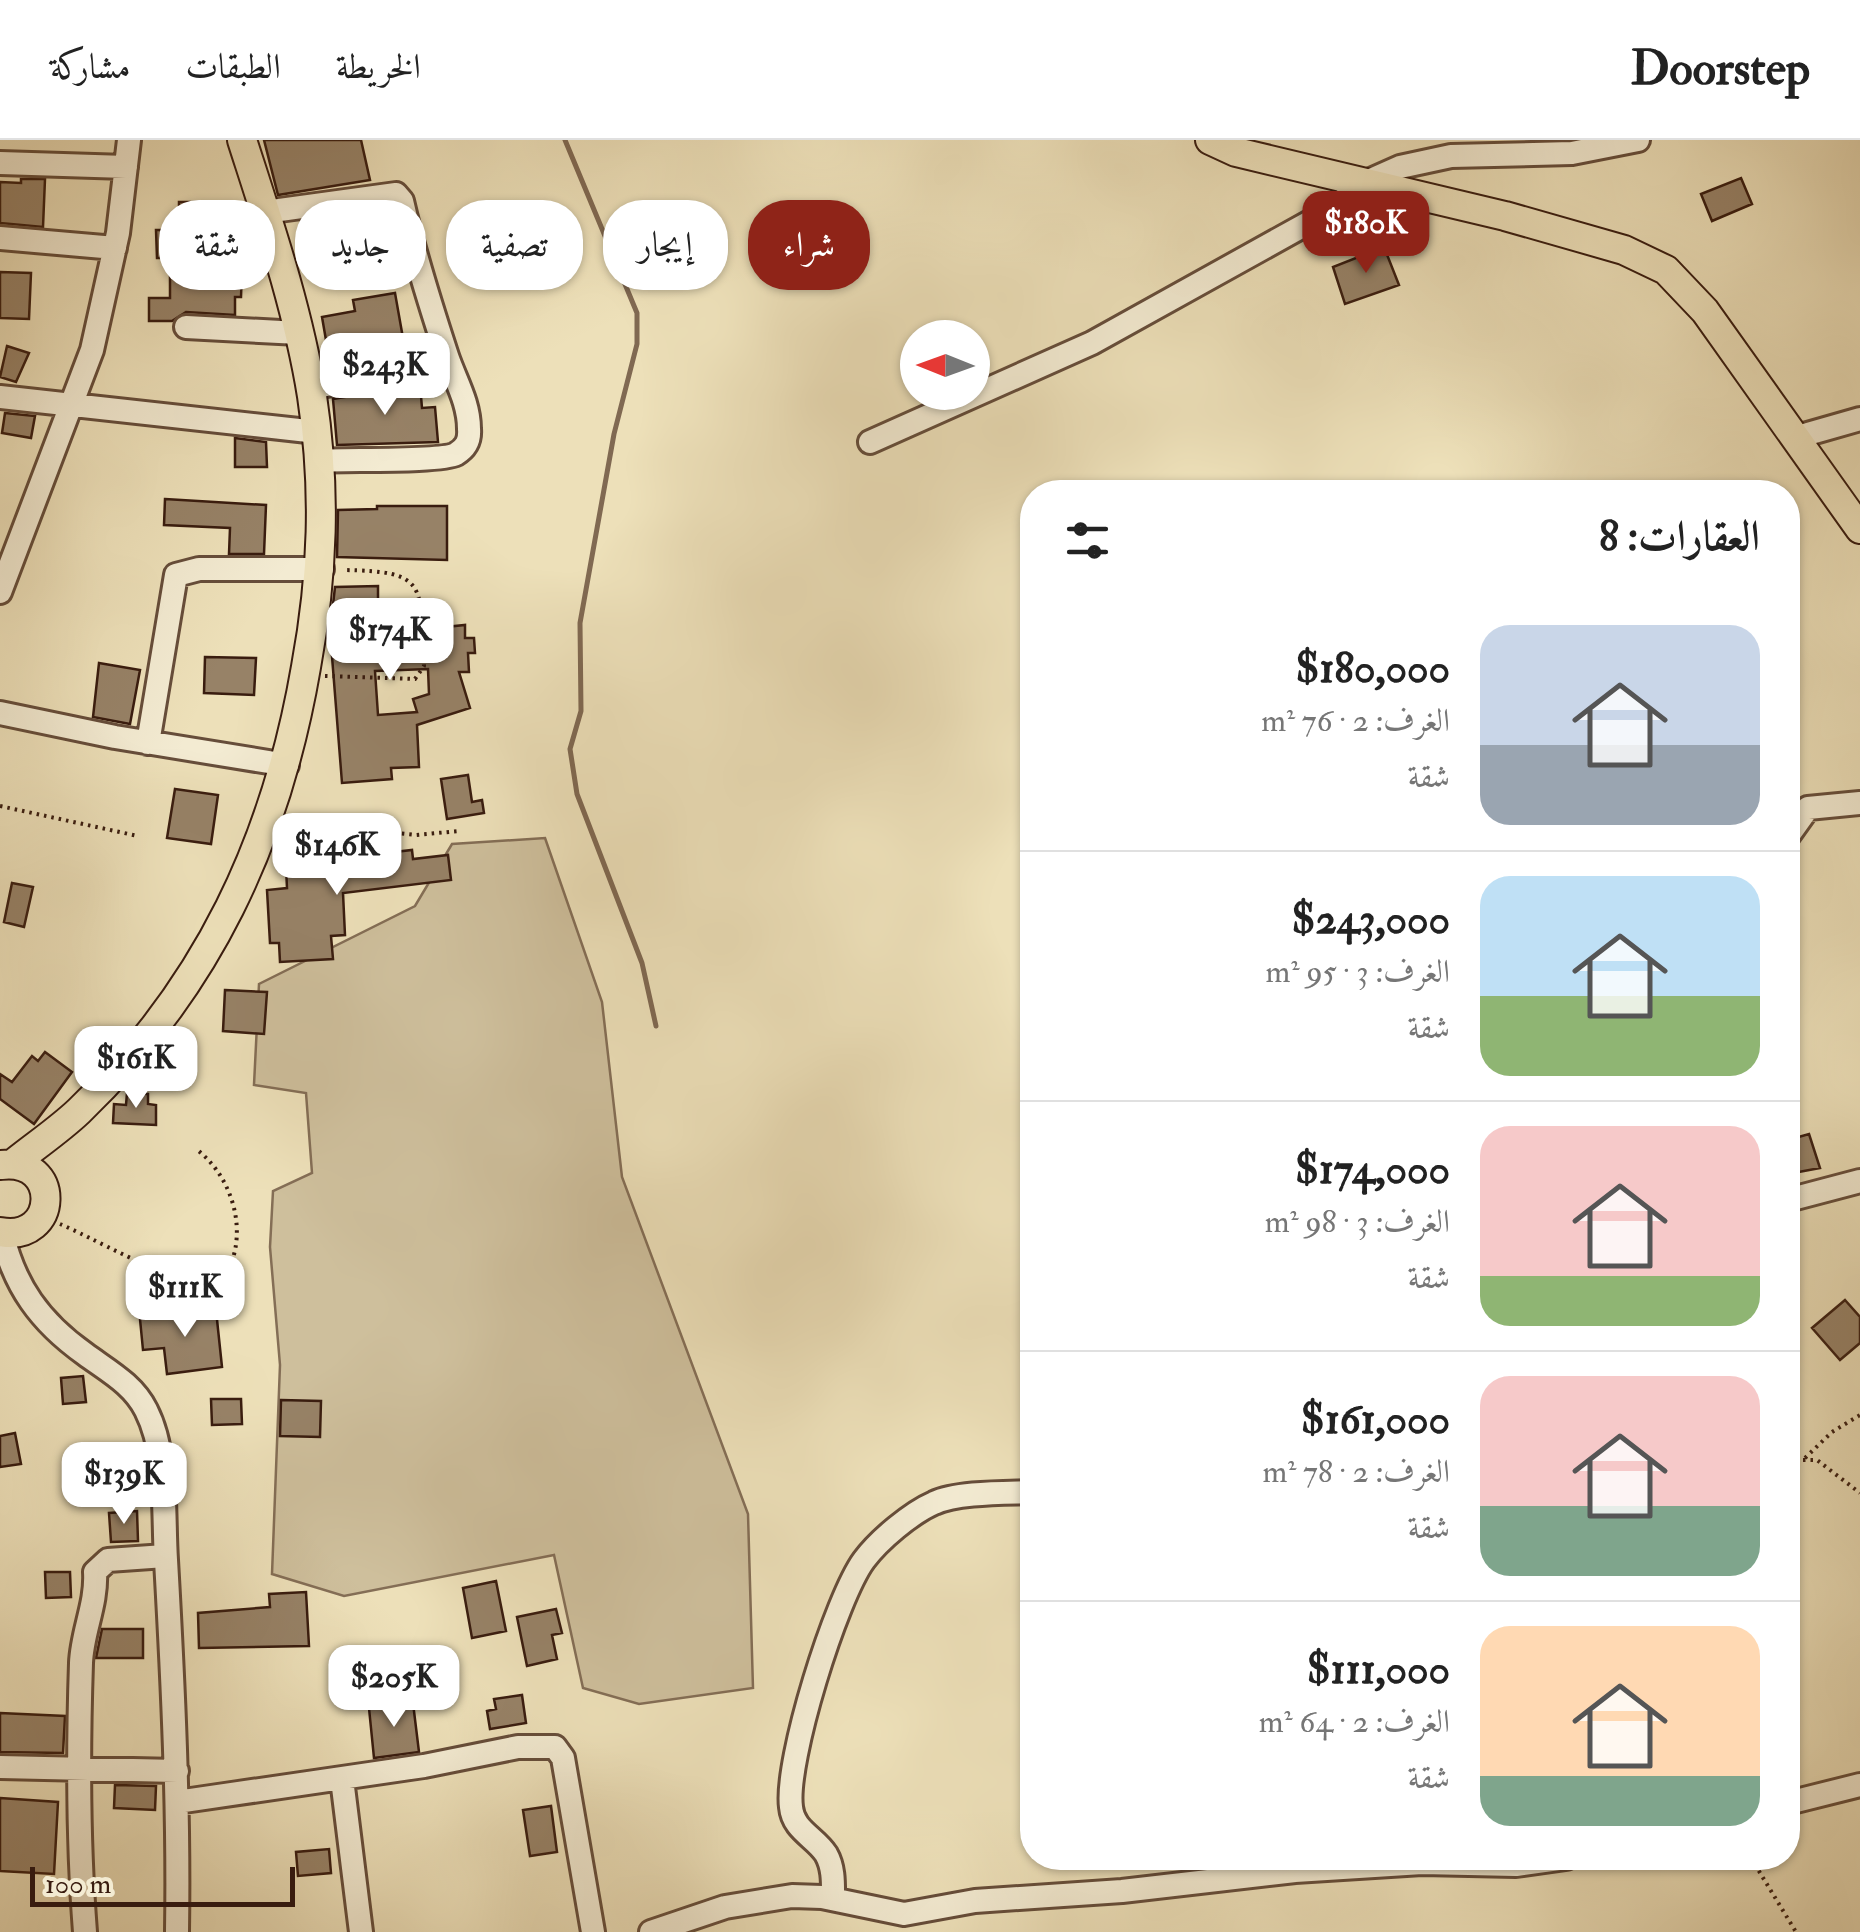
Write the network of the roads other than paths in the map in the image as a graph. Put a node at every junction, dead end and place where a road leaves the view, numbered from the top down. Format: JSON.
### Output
{"nodes":[{"id":1,"x":129,"y":140,"type":"edge"},
{"id":2,"x":242,"y":140,"type":"edge"},
{"id":3,"x":1210,"y":140,"type":"edge"},
{"id":4,"x":1638,"y":140,"type":"edge"},
{"id":5,"x":0,"y":163,"type":"edge"},
{"id":6,"x":126,"y":167,"type":"junction"},
{"id":7,"x":1364,"y":183,"type":"junction"},
{"id":8,"x":262,"y":200,"type":"edge"},
{"id":9,"x":275,"y":211,"type":"edge"},
{"id":10,"x":0,"y":238,"type":"edge"},
{"id":11,"x":275,"y":245,"type":"edge"},
{"id":12,"x":115,"y":248,"type":"junction"},
{"id":13,"x":186,"y":326,"type":"dead end"},
{"id":14,"x":299,"y":333,"type":"junction"},
{"id":15,"x":450,"y":362,"type":"junction"},
{"id":16,"x":310,"y":388,"type":"junction"},
{"id":17,"x":0,"y":397,"type":"edge"},
{"id":18,"x":74,"y":406,"type":"junction"},
{"id":19,"x":1860,"y":419,"type":"edge"},
{"id":20,"x":316,"y":432,"type":"junction"},
{"id":21,"x":1797,"y":437,"type":"junction"},
{"id":22,"x":870,"y":442,"type":"dead end"},
{"id":23,"x":318,"y":461,"type":"junction"},
{"id":24,"x":1860,"y":529,"type":"edge"},
{"id":25,"x":322,"y":569,"type":"junction"},
{"id":26,"x":0,"y":592,"type":"edge"},
{"id":27,"x":0,"y":713,"type":"edge"},
{"id":28,"x":148,"y":742,"type":"junction"},
{"id":29,"x":287,"y":765,"type":"junction"},
{"id":30,"x":1860,"y":804,"type":"edge"},
{"id":31,"x":1800,"y":819,"type":"edge"},
{"id":32,"x":78,"y":1112,"type":"junction"},
{"id":33,"x":7,"y":1164,"type":"edge"},
{"id":34,"x":1860,"y":1181,"type":"edge"},
{"id":35,"x":42,"y":1182,"type":"junction"},
{"id":36,"x":1800,"y":1197,"type":"edge"},
{"id":37,"x":17,"y":1228,"type":"edge"},
{"id":38,"x":1020,"y":1493,"type":"edge"},
{"id":39,"x":165,"y":1556,"type":"junction"},
{"id":40,"x":0,"y":1767,"type":"edge"},
{"id":41,"x":81,"y":1770,"type":"junction"},
{"id":42,"x":176,"y":1771,"type":"junction"},
{"id":43,"x":342,"y":1779,"type":"junction"},
{"id":44,"x":1860,"y":1785,"type":"edge"},
{"id":45,"x":1800,"y":1800,"type":"edge"},
{"id":46,"x":177,"y":1802,"type":"junction"},
{"id":47,"x":1261,"y":1870,"type":"edge"},
{"id":48,"x":833,"y":1899,"type":"junction"},
{"id":49,"x":85,"y":1932,"type":"edge"},
{"id":50,"x":177,"y":1932,"type":"edge"},
{"id":51,"x":362,"y":1932,"type":"edge"},
{"id":52,"x":593,"y":1932,"type":"edge"},
{"id":53,"x":651,"y":1932,"type":"edge"}],
"edges":[{"from":1,"to":6,"type":"street"},
{"from":2,"to":8,"type":"main road"},
{"from":3,"to":7,"type":"main road"},
{"from":4,"to":7,"type":"street"},
{"from":5,"to":6,"type":"street"},
{"from":6,"to":12,"type":"street"},
{"from":7,"to":21,"type":"main road"},
{"from":7,"to":22,"type":"street"},
{"from":9,"to":15,"type":"street"},
{"from":10,"to":12,"type":"street"},
{"from":11,"to":14,"type":"main road"},
{"from":12,"to":18,"type":"street"},
{"from":13,"to":14,"type":"street"},
{"from":14,"to":16,"type":"main road"},
{"from":15,"to":16,"type":"street"},
{"from":15,"to":23,"type":"street"},
{"from":16,"to":20,"type":"main road"},
{"from":17,"to":18,"type":"street"},
{"from":18,"to":20,"type":"street"},
{"from":18,"to":26,"type":"street"},
{"from":19,"to":21,"type":"street"},
{"from":20,"to":23,"type":"main road"},
{"from":21,"to":24,"type":"main road"},
{"from":23,"to":25,"type":"main road"},
{"from":25,"to":28,"type":"street"},
{"from":25,"to":29,"type":"main road"},
{"from":27,"to":28,"type":"street"},
{"from":28,"to":29,"type":"street"},
{"from":29,"to":32,"type":"main road"},
{"from":30,"to":31,"type":"street"},
{"from":32,"to":33,"type":"main road"},
{"from":32,"to":35,"type":"main road"},
{"from":33,"to":35,"type":"main road"},
{"from":34,"to":36,"type":"street"},
{"from":35,"to":37,"type":"main road"},
{"from":37,"to":39,"type":"street"},
{"from":38,"to":48,"type":"street"},
{"from":39,"to":41,"type":"street"},
{"from":39,"to":42,"type":"street"},
{"from":40,"to":41,"type":"street"},
{"from":41,"to":42,"type":"street"},
{"from":41,"to":49,"type":"street"},
{"from":42,"to":46,"type":"street"},
{"from":43,"to":46,"type":"street"},
{"from":43,"to":51,"type":"street"},
{"from":43,"to":52,"type":"street"},
{"from":44,"to":45,"type":"street"},
{"from":46,"to":50,"type":"street"},
{"from":47,"to":48,"type":"street"},
{"from":48,"to":53,"type":"street"}]}
